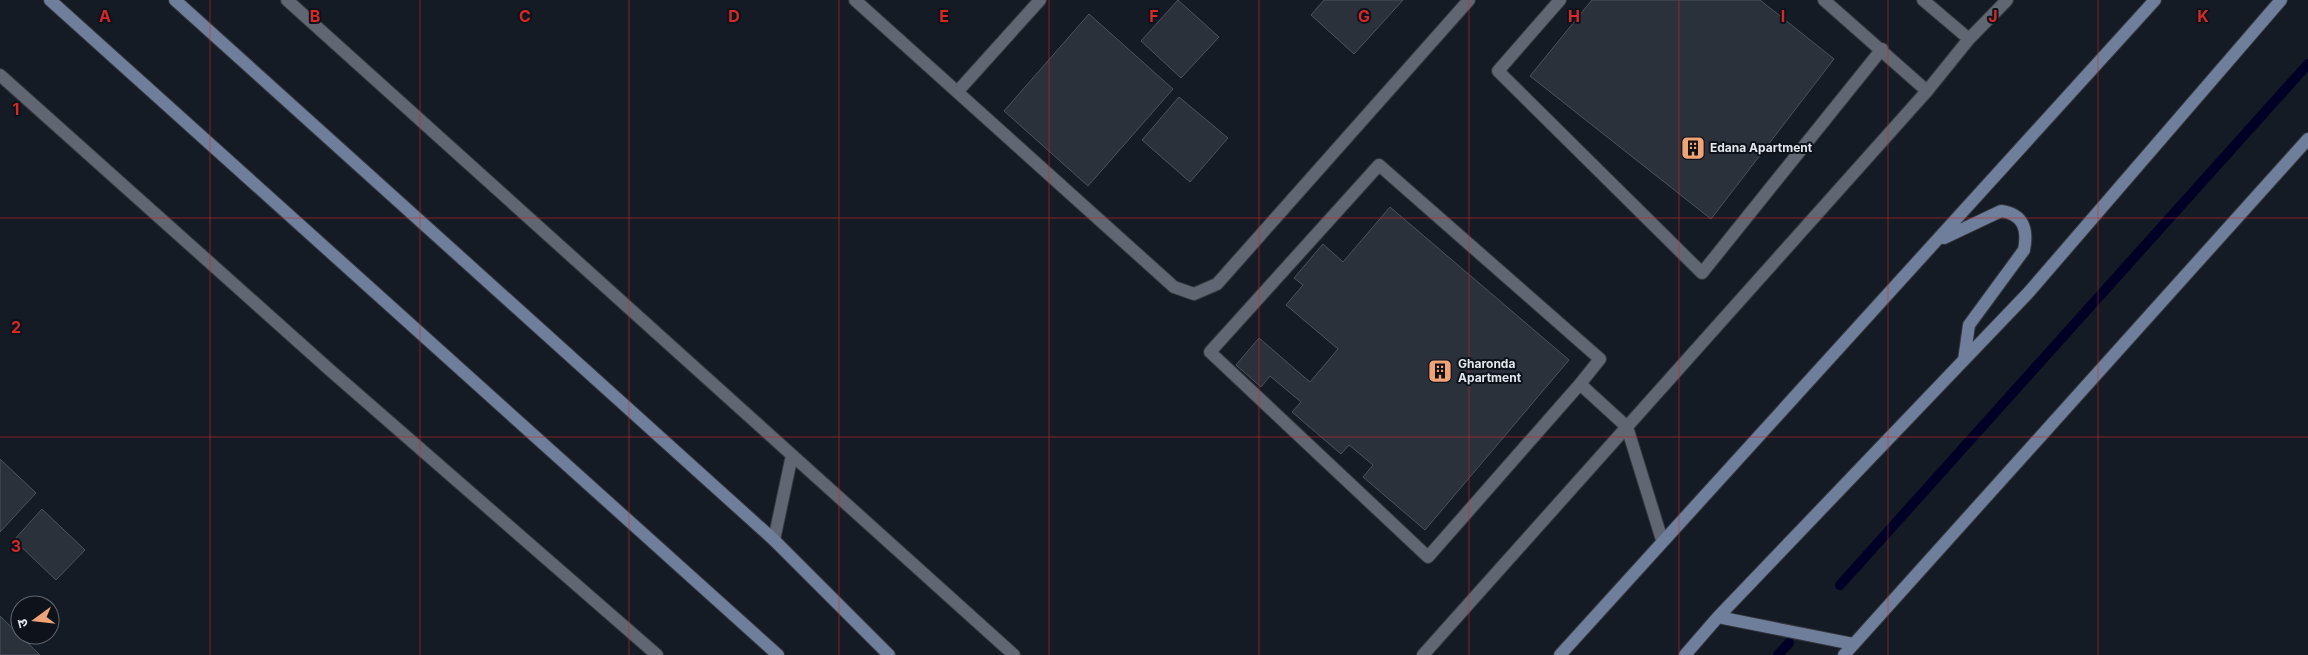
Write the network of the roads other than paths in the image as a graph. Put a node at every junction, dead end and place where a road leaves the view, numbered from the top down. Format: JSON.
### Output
{"nodes":[{"id":1,"x":50,"y":0,"type":"edge"},
{"id":2,"x":175,"y":0,"type":"edge"},
{"id":3,"x":287,"y":0,"type":"edge"},
{"id":4,"x":856,"y":0,"type":"edge"},
{"id":5,"x":1040,"y":0,"type":"edge"},
{"id":6,"x":1469,"y":0,"type":"edge"},
{"id":7,"x":1560,"y":0,"type":"edge"},
{"id":8,"x":1824,"y":0,"type":"edge"},
{"id":9,"x":1923,"y":0,"type":"edge"},
{"id":10,"x":2007,"y":0,"type":"edge"},
{"id":11,"x":2155,"y":0,"type":"edge"},
{"id":12,"x":2281,"y":0,"type":"edge"},
{"id":13,"x":1969,"y":40,"type":"junction"},
{"id":14,"x":1882,"y":49,"type":"junction"},
{"id":15,"x":0,"y":74,"type":"edge"},
{"id":16,"x":958,"y":91,"type":"junction"},
{"id":17,"x":1927,"y":91,"type":"junction"},
{"id":18,"x":2308,"y":139,"type":"edge"},
{"id":19,"x":1937,"y":242,"type":"junction"},
{"id":20,"x":1964,"y":360,"type":"junction"},
{"id":21,"x":1580,"y":384,"type":"junction"},
{"id":22,"x":1628,"y":427,"type":"junction"},
{"id":23,"x":792,"y":455,"type":"junction"},
{"id":24,"x":774,"y":540,"type":"junction"},
{"id":25,"x":1662,"y":540,"type":"junction"},
{"id":26,"x":1718,"y":617,"type":"junction"},
{"id":27,"x":1853,"y":644,"type":"junction"},
{"id":28,"x":657,"y":655,"type":"edge"},
{"id":29,"x":778,"y":655,"type":"edge"},
{"id":30,"x":889,"y":655,"type":"edge"},
{"id":31,"x":1014,"y":655,"type":"edge"},
{"id":32,"x":1423,"y":655,"type":"edge"},
{"id":33,"x":1560,"y":655,"type":"edge"},
{"id":34,"x":1685,"y":655,"type":"edge"},
{"id":35,"x":1844,"y":655,"type":"edge"}],
"edges":[{"from":1,"to":29,"type":"street"},
{"from":2,"to":24,"type":"street"},
{"from":3,"to":23,"type":"street"},
{"from":4,"to":16,"type":"street"},
{"from":5,"to":16,"type":"street"},
{"from":6,"to":16,"type":"street"},
{"from":7,"to":14,"type":"street"},
{"from":8,"to":14,"type":"street"},
{"from":9,"to":13,"type":"street"},
{"from":10,"to":13,"type":"street"},
{"from":11,"to":19,"type":"street"},
{"from":12,"to":20,"type":"street"},
{"from":13,"to":17,"type":"street"},
{"from":14,"to":17,"type":"street"},
{"from":15,"to":28,"type":"street"},
{"from":17,"to":22,"type":"street"},
{"from":18,"to":27,"type":"street"},
{"from":19,"to":20,"type":"street"},
{"from":19,"to":25,"type":"street"},
{"from":20,"to":26,"type":"street"},
{"from":21,"to":21,"type":"street"},
{"from":21,"to":22,"type":"street"},
{"from":22,"to":25,"type":"street"},
{"from":22,"to":32,"type":"street"},
{"from":23,"to":24,"type":"street"},
{"from":23,"to":31,"type":"street"},
{"from":24,"to":30,"type":"street"},
{"from":25,"to":33,"type":"street"},
{"from":26,"to":27,"type":"street"},
{"from":26,"to":34,"type":"street"},
{"from":27,"to":35,"type":"street"}]}
